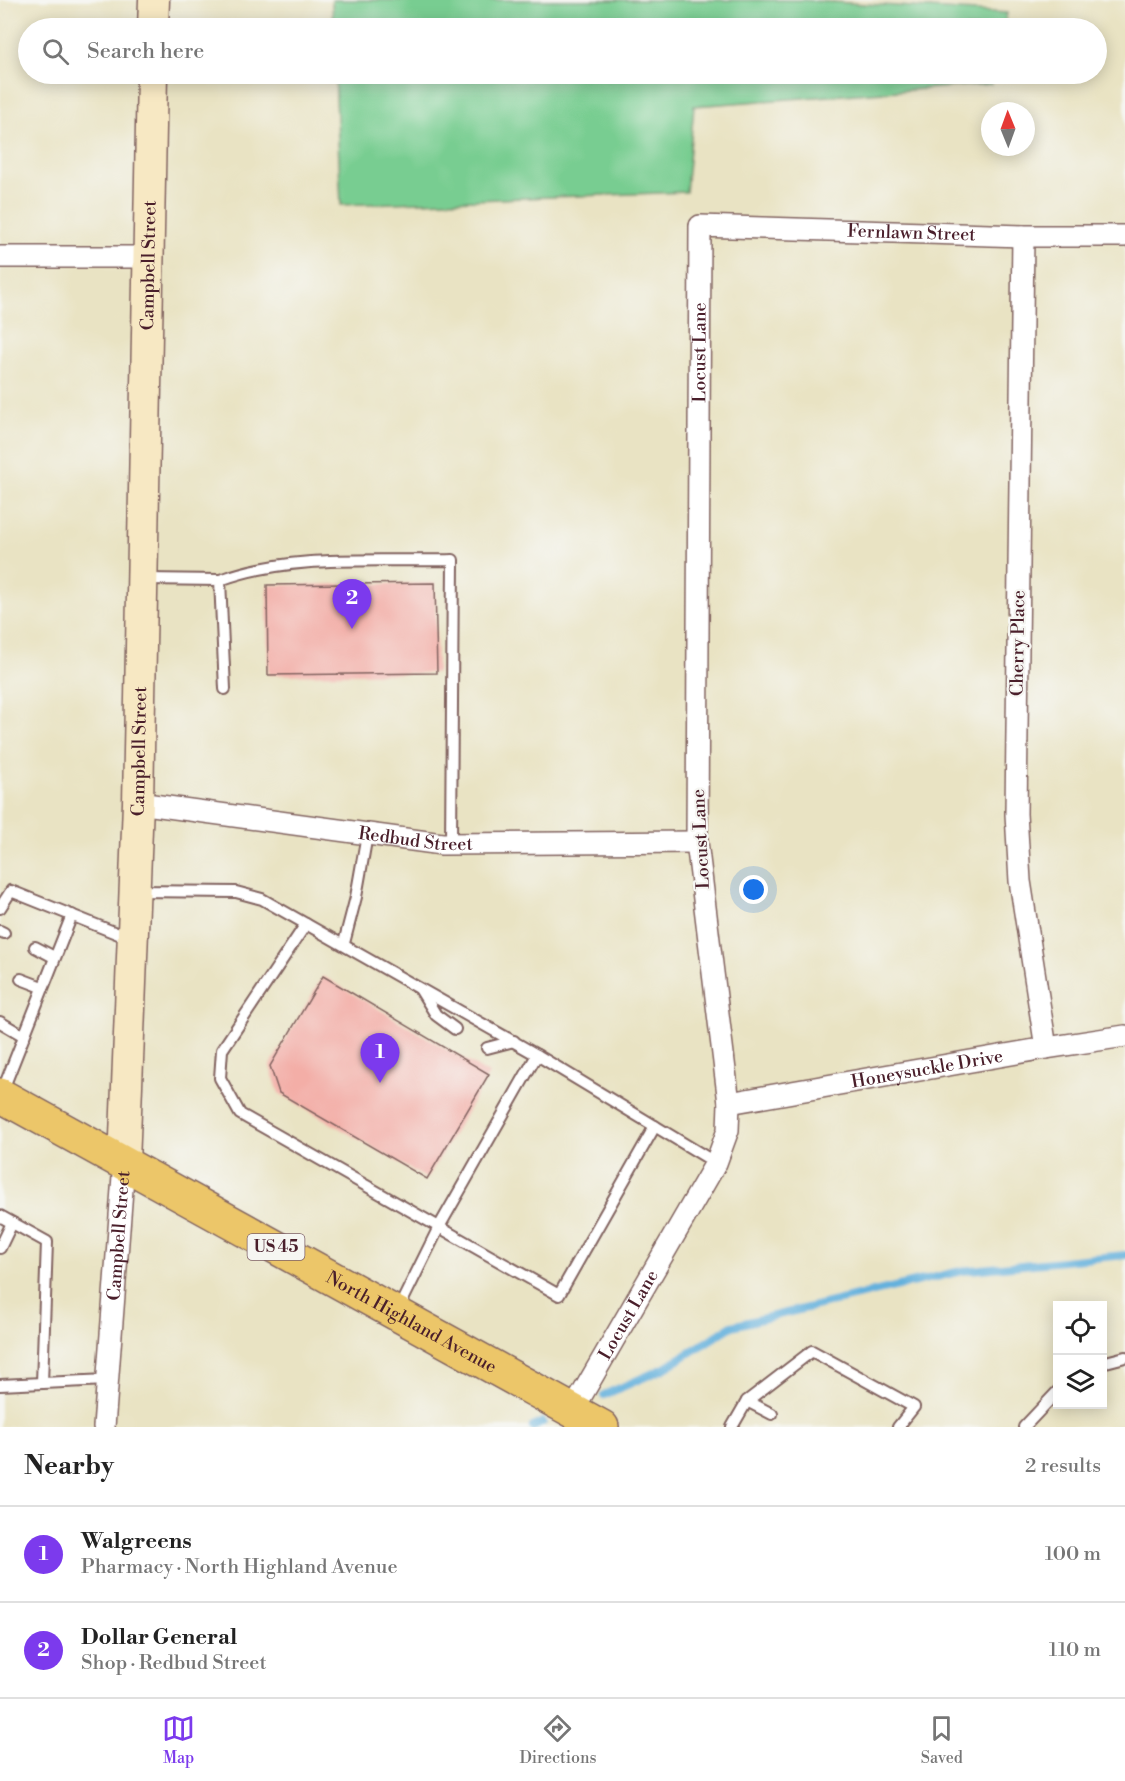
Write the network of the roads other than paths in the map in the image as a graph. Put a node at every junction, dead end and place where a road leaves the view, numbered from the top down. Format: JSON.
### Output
{"nodes":[{"id":1,"x":154,"y":0,"type":"edge"},
{"id":2,"x":153,"y":18,"type":"edge"},
{"id":3,"x":152,"y":84,"type":"edge"},
{"id":4,"x":700,"y":226,"type":"joint"},
{"id":5,"x":1023,"y":236,"type":"junction"},
{"id":6,"x":1125,"y":236,"type":"edge"},
{"id":7,"x":0,"y":257,"type":"edge"},
{"id":8,"x":147,"y":257,"type":"junction"},
{"id":9,"x":142,"y":579,"type":"junction"},
{"id":10,"x":220,"y":580,"type":"junction"},
{"id":11,"x":225,"y":689,"type":"dead end"},
{"id":12,"x":138,"y":803,"type":"junction"},
{"id":13,"x":367,"y":835,"type":"junction"},
{"id":14,"x":697,"y":842,"type":"junction"},
{"id":15,"x":451,"y":844,"type":"junction"},
{"id":16,"x":135,"y":891,"type":"junction"},
{"id":17,"x":0,"y":908,"type":"edge"},
{"id":18,"x":72,"y":915,"type":"junction"},
{"id":19,"x":306,"y":924,"type":"junction"},
{"id":20,"x":132,"y":939,"type":"junction"},
{"id":21,"x":344,"y":943,"type":"junction"},
{"id":22,"x":35,"y":947,"type":"dead end"},
{"id":23,"x":54,"y":957,"type":"junction"},
{"id":24,"x":21,"y":979,"type":"dead end"},
{"id":25,"x":42,"y":987,"type":"junction"},
{"id":26,"x":419,"y":987,"type":"junction"},
{"id":27,"x":0,"y":1022,"type":"edge"},
{"id":28,"x":454,"y":1029,"type":"dead end"},
{"id":29,"x":24,"y":1036,"type":"junction"},
{"id":30,"x":1125,"y":1036,"type":"edge"},
{"id":31,"x":514,"y":1041,"type":"junction"},
{"id":32,"x":1046,"y":1047,"type":"junction"},
{"id":33,"x":487,"y":1048,"type":"dead end"},
{"id":34,"x":537,"y":1055,"type":"junction"},
{"id":35,"x":0,"y":1095,"type":"edge"},
{"id":36,"x":729,"y":1103,"type":"junction"},
{"id":37,"x":655,"y":1126,"type":"junction"},
{"id":38,"x":124,"y":1163,"type":"junction"},
{"id":39,"x":716,"y":1163,"type":"junction"},
{"id":40,"x":0,"y":1216,"type":"edge"},
{"id":41,"x":12,"y":1223,"type":"junction"},
{"id":42,"x":439,"y":1227,"type":"junction"},
{"id":43,"x":0,"y":1248,"type":"edge"},
{"id":44,"x":396,"y":1313,"type":"junction"},
{"id":45,"x":1125,"y":1357,"type":"edge"},
{"id":46,"x":1107,"y":1362,"type":"edge"},
{"id":47,"x":107,"y":1380,"type":"junction"},
{"id":48,"x":42,"y":1383,"type":"junction"},
{"id":49,"x":0,"y":1385,"type":"edge"},
{"id":50,"x":1053,"y":1396,"type":"edge"},
{"id":51,"x":747,"y":1401,"type":"junction"},
{"id":52,"x":563,"y":1405,"type":"junction"},
{"id":53,"x":772,"y":1414,"type":"dead end"},
{"id":54,"x":104,"y":1427,"type":"edge"},
{"id":55,"x":602,"y":1427,"type":"edge"},
{"id":56,"x":732,"y":1427,"type":"edge"},
{"id":57,"x":898,"y":1427,"type":"edge"},
{"id":58,"x":1024,"y":1427,"type":"edge"}],
"edges":[{"from":1,"to":2,"type":"main road"},
{"from":3,"to":8,"type":"main road","name":"Campbell Street"},
{"from":4,"to":5,"type":"street","name":"Fernlawn Street"},
{"from":4,"to":14,"type":"street","name":"Locust Lane"},
{"from":5,"to":6,"type":"street","name":"Fernlawn Street"},
{"from":5,"to":32,"type":"street","name":"Cherry Place"},
{"from":7,"to":8,"type":"street"},
{"from":8,"to":9,"type":"main road","name":"Campbell Street"},
{"from":9,"to":10,"type":"lane"},
{"from":9,"to":12,"type":"main road","name":"Campbell Street"},
{"from":10,"to":11,"type":"lane"},
{"from":10,"to":15,"type":"lane"},
{"from":12,"to":13,"type":"street","name":"Redbud Street"},
{"from":12,"to":16,"type":"main road","name":"Campbell Street"},
{"from":13,"to":15,"type":"street","name":"Redbud Street"},
{"from":13,"to":21,"type":"lane"},
{"from":14,"to":15,"type":"street","name":"Redbud Street"},
{"from":14,"to":36,"type":"street","name":"Locust Lane"},
{"from":16,"to":19,"type":"lane"},
{"from":16,"to":20,"type":"main road","name":"Campbell Street"},
{"from":17,"to":18,"type":"lane"},
{"from":18,"to":20,"type":"lane"},
{"from":18,"to":23,"type":"lane"},
{"from":19,"to":21,"type":"lane"},
{"from":19,"to":42,"type":"lane"},
{"from":20,"to":38,"type":"main road","name":"Campbell Street"},
{"from":21,"to":26,"type":"lane"},
{"from":22,"to":23,"type":"lane"},
{"from":23,"to":25,"type":"lane"},
{"from":24,"to":25,"type":"lane"},
{"from":25,"to":29,"type":"lane"},
{"from":26,"to":28,"type":"lane"},
{"from":26,"to":31,"type":"lane"},
{"from":27,"to":29,"type":"lane"},
{"from":29,"to":35,"type":"lane"},
{"from":30,"to":32,"type":"street","name":"Honeysuckle Drive"},
{"from":31,"to":33,"type":"lane"},
{"from":31,"to":34,"type":"lane"},
{"from":32,"to":36,"type":"street","name":"Honeysuckle Drive"},
{"from":34,"to":37,"type":"lane"},
{"from":34,"to":42,"type":"lane"},
{"from":35,"to":38,"type":"main road","name":"North Highland Avenue","number":"US 45"},
{"from":36,"to":39,"type":"street","name":"Locust Lane"},
{"from":37,"to":39,"type":"lane"},
{"from":37,"to":42,"type":"lane"},
{"from":38,"to":44,"type":"main road","name":"North Highland Avenue","number":"US 45"},
{"from":38,"to":47,"type":"street","name":"Campbell Street"},
{"from":39,"to":52,"type":"street","name":"Locust Lane"},
{"from":40,"to":41,"type":"lane"},
{"from":41,"to":43,"type":"lane"},
{"from":41,"to":48,"type":"lane"},
{"from":42,"to":44,"type":"lane"},
{"from":44,"to":52,"type":"main road","name":"North Highland Avenue","number":"US 45"},
{"from":45,"to":46,"type":"lane"},
{"from":47,"to":48,"type":"lane"},
{"from":47,"to":54,"type":"street","name":"Campbell Street"},
{"from":48,"to":49,"type":"lane"},
{"from":50,"to":58,"type":"lane"},
{"from":51,"to":53,"type":"lane"},
{"from":51,"to":56,"type":"lane"},
{"from":51,"to":57,"type":"lane"},
{"from":52,"to":55,"type":"main road","name":"North Highland Avenue","number":"US 45"}]}
